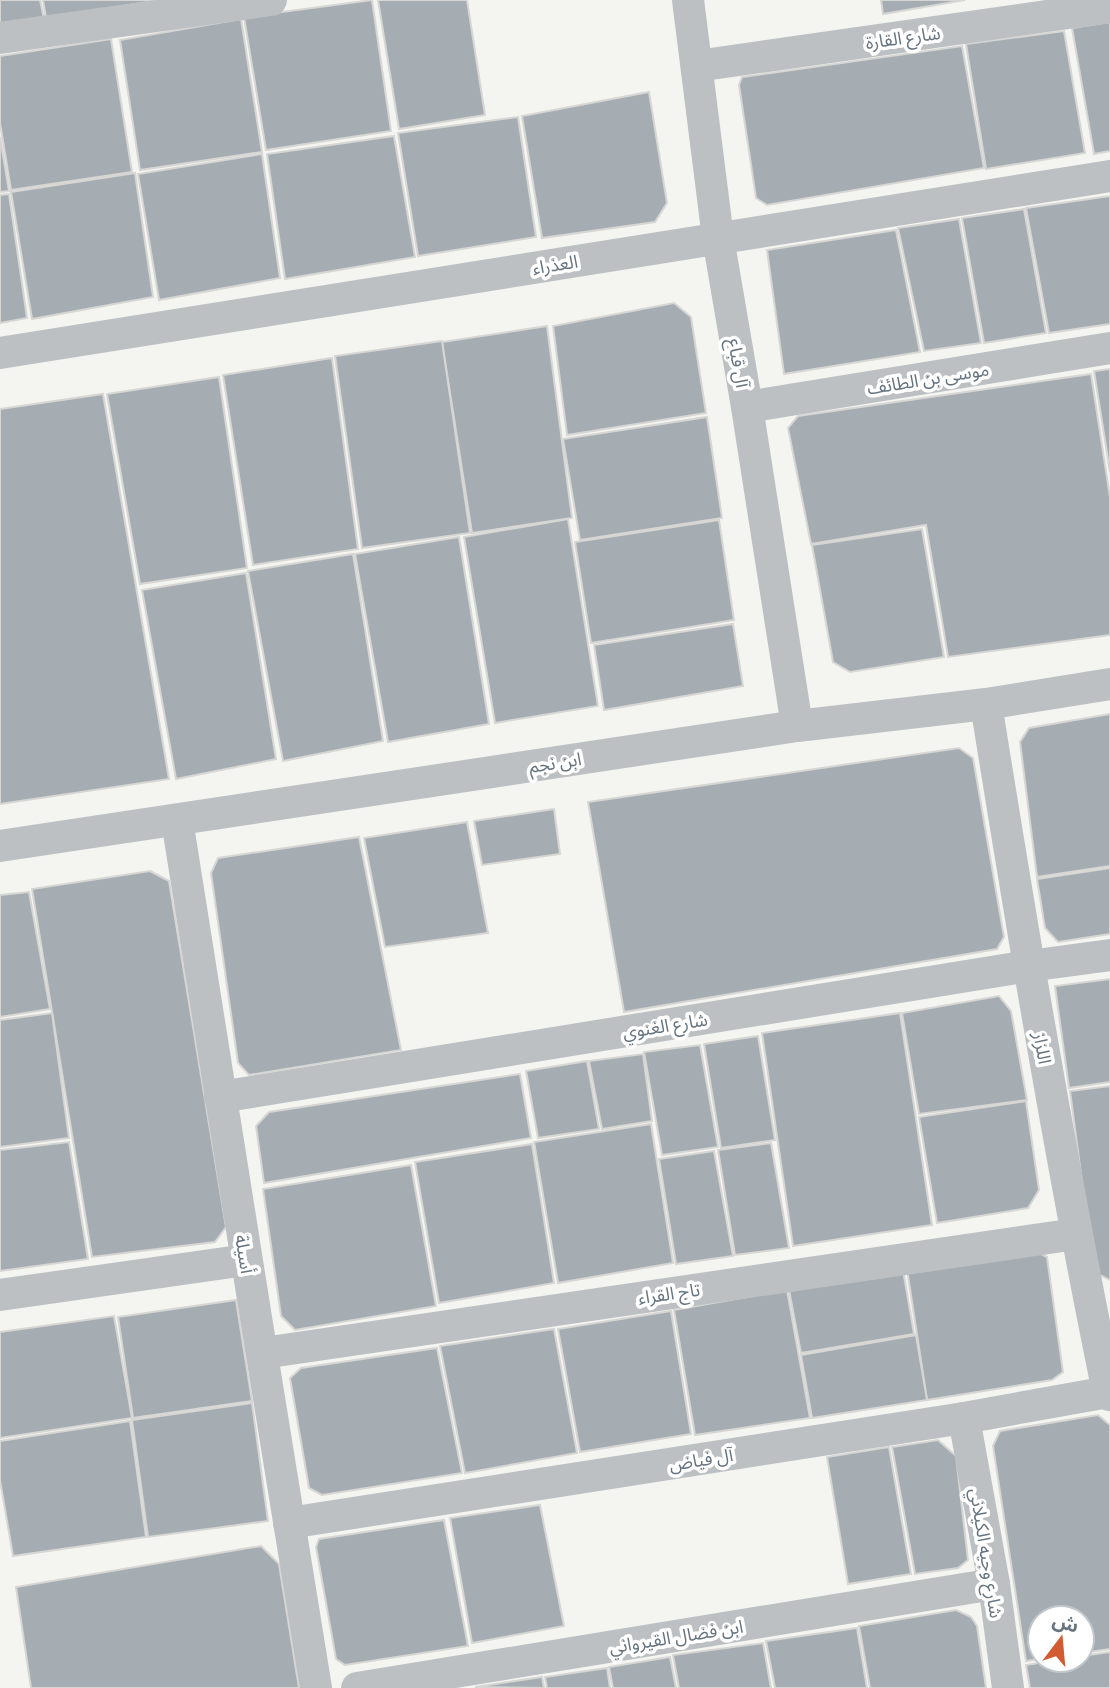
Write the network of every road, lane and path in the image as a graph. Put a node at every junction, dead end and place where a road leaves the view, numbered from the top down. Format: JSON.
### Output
{"nodes":[{"id":1,"x":271,"y":0,"type":"edge"},
{"id":2,"x":688,"y":0,"type":"edge"},
{"id":3,"x":1110,"y":7,"type":"edge"},
{"id":4,"x":0,"y":38,"type":"edge"},
{"id":5,"x":696,"y":66,"type":"junction"},
{"id":6,"x":1110,"y":176,"type":"edge"},
{"id":7,"x":718,"y":238,"type":"junction"},
{"id":8,"x":1110,"y":348,"type":"edge"},
{"id":9,"x":0,"y":353,"type":"edge"},
{"id":10,"x":747,"y":407,"type":"junction"},
{"id":11,"x":1110,"y":684,"type":"edge"},
{"id":12,"x":986,"y":704,"type":"junction"},
{"id":13,"x":797,"y":726,"type":"junction"},
{"id":14,"x":177,"y":820,"type":"junction"},
{"id":15,"x":0,"y":846,"type":"edge"},
{"id":16,"x":1110,"y":955,"type":"edge"},
{"id":17,"x":1029,"y":967,"type":"junction"},
{"id":18,"x":220,"y":1097,"type":"junction"},
{"id":19,"x":1076,"y":1234,"type":"junction"},
{"id":20,"x":246,"y":1260,"type":"junction"},
{"id":21,"x":0,"y":1295,"type":"edge"},
{"id":22,"x":263,"y":1353,"type":"junction"},
{"id":23,"x":1109,"y":1393,"type":"edge"},
{"id":24,"x":964,"y":1418,"type":"junction"},
{"id":25,"x":289,"y":1523,"type":"junction"},
{"id":26,"x":994,"y":1584,"type":"junction"},
{"id":27,"x":316,"y":1688,"type":"edge"},
{"id":28,"x":357,"y":1688,"type":"edge"},
{"id":29,"x":1008,"y":1688,"type":"edge"}],
"edges":[{"from":1,"to":4,"type":"street"},
{"from":2,"to":5,"type":"street","name":"آل قباع"},
{"from":3,"to":5,"type":"street","name":"شارع القارة"},
{"from":5,"to":7,"type":"street","name":"آل قباع"},
{"from":6,"to":7,"type":"street","name":"العذراء"},
{"from":7,"to":9,"type":"street","name":"العذراء"},
{"from":7,"to":10,"type":"street","name":"آل قباع"},
{"from":8,"to":10,"type":"street","name":"موسى بن الطائف"},
{"from":10,"to":13,"type":"street","name":"آل قباع"},
{"from":11,"to":12,"type":"street","name":"ابن نجم"},
{"from":12,"to":13,"type":"street","name":"ابن نجم"},
{"from":12,"to":17,"type":"street","name":"اللزاز"},
{"from":13,"to":14,"type":"street","name":"ابن نجم"},
{"from":14,"to":15,"type":"street","name":"ابن نجم"},
{"from":14,"to":18,"type":"street","name":"أسيلة"},
{"from":16,"to":17,"type":"street","name":"شارع الغنوي"},
{"from":17,"to":18,"type":"street","name":"شارع الغنوي"},
{"from":17,"to":19,"type":"street","name":"اللزاز"},
{"from":18,"to":20,"type":"street","name":"أسيلة"},
{"from":19,"to":22,"type":"street","name":"تاج القراء"},
{"from":19,"to":23,"type":"street","name":"اللزاز"},
{"from":20,"to":21,"type":"street"},
{"from":20,"to":22,"type":"street","name":"أسيلة"},
{"from":22,"to":25,"type":"street","name":"أسيلة"},
{"from":23,"to":24,"type":"street","name":"آل فياض"},
{"from":24,"to":25,"type":"street","name":"آل فياض"},
{"from":24,"to":26,"type":"street","name":"شارع وجيه الكيلاني"},
{"from":25,"to":27,"type":"street","name":"أسيلة"},
{"from":26,"to":28,"type":"street","name":"ابن فضال القيرواني"},
{"from":26,"to":29,"type":"street","name":"شارع وجيه الكيلاني"}]}
